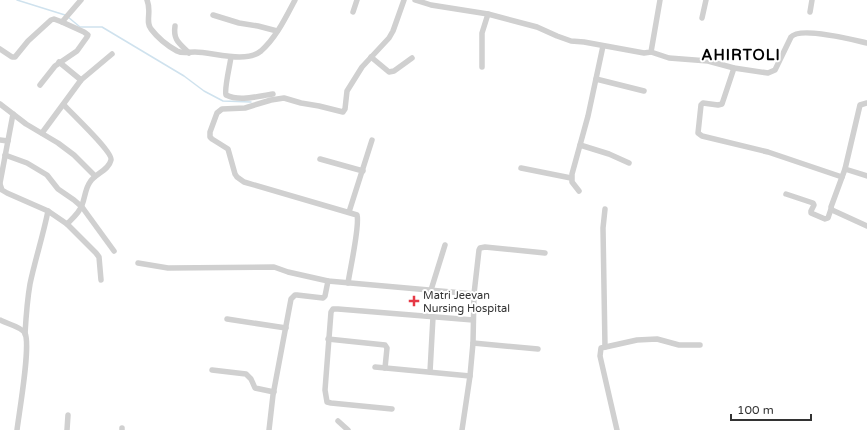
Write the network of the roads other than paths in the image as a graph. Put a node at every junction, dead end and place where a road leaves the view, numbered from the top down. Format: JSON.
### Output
{"nodes":[{"id":1,"x":81,"y":0,"type":"edge"},
{"id":2,"x":147,"y":0,"type":"edge"},
{"id":3,"x":295,"y":0,"type":"edge"},
{"id":4,"x":357,"y":0,"type":"edge"},
{"id":5,"x":404,"y":0,"type":"edge"},
{"id":6,"x":415,"y":0,"type":"edge"},
{"id":7,"x":660,"y":0,"type":"edge"},
{"id":8,"x":706,"y":0,"type":"edge"},
{"id":9,"x":812,"y":0,"type":"edge"},
{"id":10,"x":432,"y":2,"type":"edge"},
{"id":11,"x":353,"y":12,"type":"dead end"},
{"id":12,"x":810,"y":12,"type":"dead end"},
{"id":13,"x":488,"y":14,"type":"junction"},
{"id":14,"x":213,"y":15,"type":"dead end"},
{"id":15,"x":702,"y":18,"type":"dead end"},
{"id":16,"x":63,"y":21,"type":"junction"},
{"id":17,"x":175,"y":26,"type":"dead end"},
{"id":18,"x":277,"y":31,"type":"junction"},
{"id":19,"x":867,"y":43,"type":"edge"},
{"id":20,"x":602,"y":46,"type":"junction"},
{"id":21,"x":0,"y":49,"type":"edge"},
{"id":22,"x":651,"y":52,"type":"junction"},
{"id":23,"x":189,"y":53,"type":"junction"},
{"id":24,"x":112,"y":54,"type":"dead end"},
{"id":25,"x":231,"y":56,"type":"junction"},
{"id":26,"x":372,"y":57,"type":"junction"},
{"id":27,"x":412,"y":58,"type":"dead end"},
{"id":28,"x":60,"y":62,"type":"junction"},
{"id":29,"x":482,"y":67,"type":"dead end"},
{"id":30,"x":734,"y":68,"type":"junction"},
{"id":31,"x":596,"y":79,"type":"junction"},
{"id":32,"x":81,"y":80,"type":"junction"},
{"id":33,"x":40,"y":85,"type":"dead end"},
{"id":34,"x":644,"y":91,"type":"dead end"},
{"id":35,"x":274,"y":94,"type":"dead end"},
{"id":36,"x":867,"y":103,"type":"edge"},
{"id":37,"x":0,"y":104,"type":"edge"},
{"id":38,"x":64,"y":105,"type":"junction"},
{"id":39,"x":13,"y":114,"type":"junction"},
{"id":40,"x":42,"y":133,"type":"junction"},
{"id":41,"x":0,"y":140,"type":"edge"},
{"id":42,"x":372,"y":140,"type":"dead end"},
{"id":43,"x":8,"y":141,"type":"junction"},
{"id":44,"x":580,"y":145,"type":"junction"},
{"id":45,"x":5,"y":155,"type":"junction"},
{"id":46,"x":320,"y":159,"type":"dead end"},
{"id":47,"x":629,"y":163,"type":"dead end"},
{"id":48,"x":522,"y":168,"type":"dead end"},
{"id":49,"x":845,"y":169,"type":"junction"},
{"id":50,"x":362,"y":171,"type":"junction"},
{"id":51,"x":95,"y":176,"type":"junction"},
{"id":52,"x":867,"y":176,"type":"edge"},
{"id":53,"x":842,"y":177,"type":"junction"},
{"id":54,"x":571,"y":178,"type":"junction"},
{"id":55,"x":0,"y":183,"type":"edge"},
{"id":56,"x":579,"y":191,"type":"dead end"},
{"id":57,"x":786,"y":194,"type":"dead end"},
{"id":58,"x":82,"y":207,"type":"junction"},
{"id":59,"x":605,"y":208,"type":"dead end"},
{"id":60,"x":831,"y":209,"type":"junction"},
{"id":61,"x":48,"y":211,"type":"junction"},
{"id":62,"x":349,"y":212,"type":"junction"},
{"id":63,"x":67,"y":224,"type":"junction"},
{"id":64,"x":867,"y":226,"type":"edge"},
{"id":65,"x":445,"y":245,"type":"dead end"},
{"id":66,"x":114,"y":251,"type":"dead end"},
{"id":67,"x":546,"y":253,"type":"dead end"},
{"id":68,"x":138,"y":263,"type":"dead end"},
{"id":69,"x":101,"y":280,"type":"dead end"},
{"id":70,"x":328,"y":281,"type":"junction"},
{"id":71,"x":348,"y":283,"type":"junction"},
{"id":72,"x":431,"y":290,"type":"junction"},
{"id":73,"x":474,"y":294,"type":"junction"},
{"id":74,"x":433,"y":317,"type":"junction"},
{"id":75,"x":227,"y":319,"type":"dead end"},
{"id":76,"x":0,"y":320,"type":"edge"},
{"id":77,"x":473,"y":320,"type":"junction"},
{"id":78,"x":286,"y":328,"type":"junction"},
{"id":79,"x":25,"y":334,"type":"junction"},
{"id":80,"x":328,"y":339,"type":"junction"},
{"id":81,"x":473,"y":343,"type":"junction"},
{"id":82,"x":700,"y":345,"type":"dead end"},
{"id":83,"x":605,"y":347,"type":"junction"},
{"id":84,"x":538,"y":349,"type":"dead end"},
{"id":85,"x":375,"y":367,"type":"dead end"},
{"id":86,"x":385,"y":368,"type":"junction"},
{"id":87,"x":212,"y":370,"type":"dead end"},
{"id":88,"x":430,"y":372,"type":"junction"},
{"id":89,"x":470,"y":376,"type":"junction"},
{"id":90,"x":274,"y":392,"type":"junction"},
{"id":91,"x":392,"y":409,"type":"dead end"},
{"id":92,"x":68,"y":415,"type":"dead end"},
{"id":93,"x":338,"y":420,"type":"dead end"},
{"id":94,"x":17,"y":430,"type":"edge"},
{"id":95,"x":67,"y":430,"type":"edge"},
{"id":96,"x":269,"y":430,"type":"edge"},
{"id":97,"x":348,"y":430,"type":"edge"},
{"id":98,"x":462,"y":430,"type":"edge"},
{"id":99,"x":617,"y":430,"type":"edge"}],
"edges":[{"from":1,"to":16,"type":"street"},
{"from":2,"to":23,"type":"street"},
{"from":3,"to":18,"type":"street"},
{"from":4,"to":11,"type":"street"},
{"from":5,"to":26,"type":"street"},
{"from":6,"to":10,"type":"street"},
{"from":7,"to":22,"type":"street"},
{"from":8,"to":15,"type":"street"},
{"from":9,"to":12,"type":"street"},
{"from":10,"to":13,"type":"street"},
{"from":13,"to":20,"type":"street"},
{"from":13,"to":29,"type":"street"},
{"from":14,"to":18,"type":"street"},
{"from":16,"to":21,"type":"street"},
{"from":16,"to":28,"type":"street"},
{"from":17,"to":23,"type":"street"},
{"from":18,"to":25,"type":"street"},
{"from":19,"to":30,"type":"street"},
{"from":20,"to":22,"type":"street"},
{"from":20,"to":31,"type":"street"},
{"from":22,"to":30,"type":"street"},
{"from":23,"to":25,"type":"street"},
{"from":24,"to":32,"type":"street"},
{"from":25,"to":35,"type":"street"},
{"from":26,"to":27,"type":"street"},
{"from":26,"to":62,"type":"street"},
{"from":28,"to":32,"type":"street"},
{"from":28,"to":33,"type":"street"},
{"from":30,"to":53,"type":"street"},
{"from":31,"to":34,"type":"street"},
{"from":31,"to":44,"type":"street"},
{"from":32,"to":38,"type":"street"},
{"from":36,"to":49,"type":"street"},
{"from":37,"to":39,"type":"street"},
{"from":38,"to":40,"type":"street"},
{"from":38,"to":51,"type":"street"},
{"from":39,"to":40,"type":"street"},
{"from":39,"to":43,"type":"street"},
{"from":40,"to":51,"type":"street"},
{"from":41,"to":43,"type":"street"},
{"from":42,"to":50,"type":"street"},
{"from":43,"to":45,"type":"street"},
{"from":44,"to":47,"type":"street"},
{"from":44,"to":54,"type":"street"},
{"from":45,"to":55,"type":"street"},
{"from":45,"to":58,"type":"street"},
{"from":46,"to":50,"type":"street"},
{"from":48,"to":54,"type":"street"},
{"from":49,"to":52,"type":"street"},
{"from":49,"to":53,"type":"street"},
{"from":50,"to":62,"type":"street"},
{"from":51,"to":58,"type":"street"},
{"from":53,"to":60,"type":"street"},
{"from":54,"to":56,"type":"street"},
{"from":55,"to":61,"type":"street"},
{"from":57,"to":60,"type":"street"},
{"from":58,"to":63,"type":"street"},
{"from":58,"to":66,"type":"street"},
{"from":59,"to":83,"type":"street"},
{"from":60,"to":64,"type":"street"},
{"from":61,"to":63,"type":"street"},
{"from":61,"to":79,"type":"street"},
{"from":62,"to":71,"type":"street"},
{"from":63,"to":69,"type":"street"},
{"from":65,"to":72,"type":"street"},
{"from":67,"to":73,"type":"street"},
{"from":68,"to":70,"type":"street"},
{"from":70,"to":71,"type":"street"},
{"from":70,"to":78,"type":"street"},
{"from":71,"to":72,"type":"street"},
{"from":72,"to":73,"type":"street"},
{"from":73,"to":77,"type":"street"},
{"from":74,"to":77,"type":"street"},
{"from":74,"to":80,"type":"street"},
{"from":74,"to":88,"type":"street"},
{"from":75,"to":78,"type":"street"},
{"from":76,"to":79,"type":"street"},
{"from":77,"to":81,"type":"street"},
{"from":78,"to":90,"type":"street"},
{"from":79,"to":94,"type":"street"},
{"from":80,"to":86,"type":"street"},
{"from":80,"to":91,"type":"street"},
{"from":81,"to":84,"type":"street"},
{"from":81,"to":89,"type":"street"},
{"from":82,"to":83,"type":"street"},
{"from":83,"to":99,"type":"street"},
{"from":85,"to":86,"type":"street"},
{"from":86,"to":88,"type":"street"},
{"from":87,"to":90,"type":"street"},
{"from":88,"to":89,"type":"street"},
{"from":89,"to":98,"type":"street"},
{"from":90,"to":96,"type":"street"},
{"from":92,"to":95,"type":"street"},
{"from":93,"to":97,"type":"street"}]}
